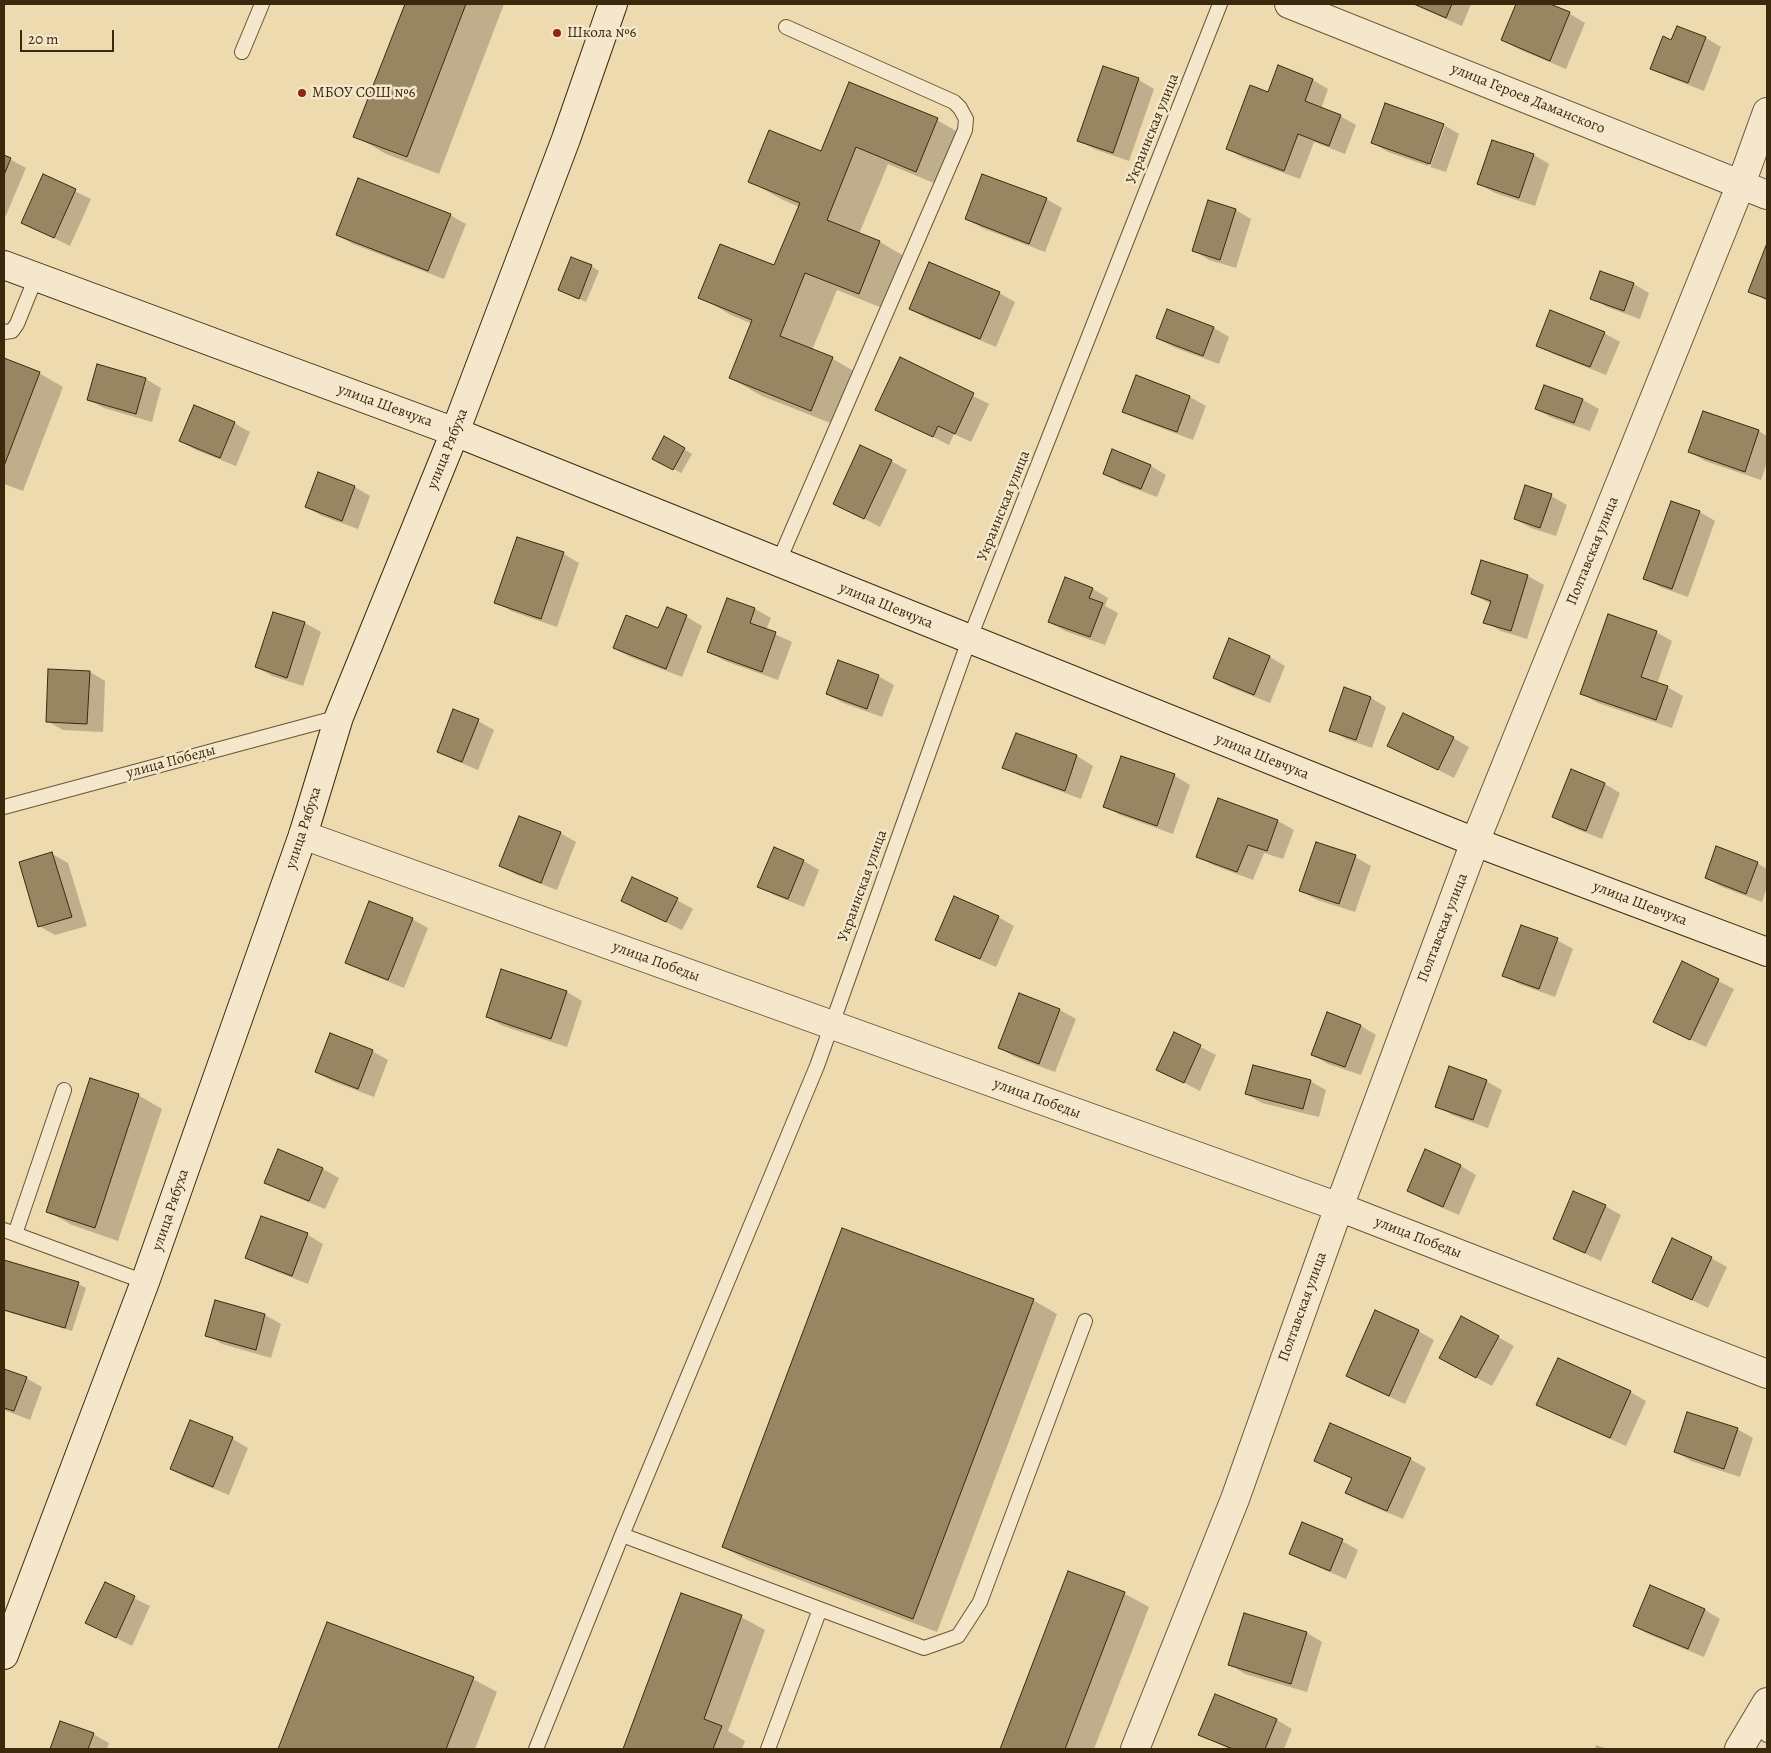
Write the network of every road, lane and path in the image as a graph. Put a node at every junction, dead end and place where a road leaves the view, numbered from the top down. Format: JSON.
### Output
{"nodes":[{"id":1,"x":262,"y":4,"type":"edge"},
{"id":2,"x":612,"y":4,"type":"edge"},
{"id":3,"x":1220,"y":4,"type":"edge"},
{"id":4,"x":1289,"y":4,"type":"edge"},
{"id":5,"x":786,"y":27,"type":"dead end"},
{"id":6,"x":242,"y":52,"type":"dead end"},
{"id":7,"x":1767,"y":112,"type":"edge"},
{"id":8,"x":1741,"y":184,"type":"junction"},
{"id":9,"x":1767,"y":195,"type":"edge"},
{"id":10,"x":4,"y":265,"type":"edge"},
{"id":11,"x":36,"y":277,"type":"junction"},
{"id":12,"x":4,"y":332,"type":"edge"},
{"id":13,"x":455,"y":432,"type":"junction"},
{"id":14,"x":778,"y":563,"type":"junction"},
{"id":15,"x":969,"y":640,"type":"junction"},
{"id":16,"x":339,"y":717,"type":"junction"},
{"id":17,"x":4,"y":807,"type":"edge"},
{"id":18,"x":303,"y":835,"type":"junction"},
{"id":19,"x":1475,"y":842,"type":"junction"},
{"id":20,"x":1767,"y":952,"type":"edge"},
{"id":21,"x":830,"y":1025,"type":"junction"},
{"id":22,"x":64,"y":1090,"type":"dead end"},
{"id":23,"x":1339,"y":1207,"type":"junction"},
{"id":24,"x":9,"y":1232,"type":"edge"},
{"id":25,"x":145,"y":1282,"type":"junction"},
{"id":26,"x":1085,"y":1321,"type":"dead end"},
{"id":27,"x":1767,"y":1374,"type":"edge"},
{"id":28,"x":622,"y":1535,"type":"junction"},
{"id":29,"x":820,"y":1609,"type":"junction"},
{"id":30,"x":4,"y":1655,"type":"edge"},
{"id":31,"x":1767,"y":1703,"type":"edge"},
{"id":32,"x":1767,"y":1734,"type":"edge"},
{"id":33,"x":536,"y":1749,"type":"edge"},
{"id":34,"x":768,"y":1749,"type":"edge"},
{"id":35,"x":1135,"y":1749,"type":"edge"},
{"id":36,"x":1739,"y":1749,"type":"edge"}],
"edges":[{"from":1,"to":6,"type":"lane"},
{"from":2,"to":13,"type":"street","name":"улица Рябуха"},
{"from":3,"to":15,"type":"lane","name":"Украинская улица"},
{"from":4,"to":8,"type":"street","name":"улица Героев Даманского"},
{"from":5,"to":14,"type":"lane"},
{"from":7,"to":8,"type":"street","name":"Полтавская улица"},
{"from":8,"to":9,"type":"street","name":"улица Героев Даманского"},
{"from":8,"to":19,"type":"street","name":"Полтавская улица"},
{"from":10,"to":11,"type":"street","name":"улица Шевчука"},
{"from":11,"to":12,"type":"lane"},
{"from":11,"to":13,"type":"street","name":"улица Шевчука"},
{"from":13,"to":14,"type":"street","name":"улица Шевчука"},
{"from":13,"to":16,"type":"street","name":"улица Рябуха"},
{"from":14,"to":15,"type":"street","name":"улица Шевчука"},
{"from":15,"to":19,"type":"street","name":"улица Шевчука"},
{"from":15,"to":21,"type":"lane","name":"Украинская улица"},
{"from":16,"to":17,"type":"lane","name":"улица Победы"},
{"from":16,"to":18,"type":"street","name":"улица Рябуха"},
{"from":18,"to":21,"type":"street","name":"улица Победы"},
{"from":18,"to":25,"type":"street","name":"улица Рябуха"},
{"from":19,"to":20,"type":"street","name":"улица Шевчука"},
{"from":19,"to":23,"type":"street","name":"Полтавская улица"},
{"from":21,"to":23,"type":"street","name":"улица Победы"},
{"from":21,"to":28,"type":"lane","name":"Украинская улица"},
{"from":22,"to":24,"type":"lane"},
{"from":23,"to":27,"type":"street","name":"улица Победы"},
{"from":23,"to":35,"type":"street","name":"Полтавская улица"},
{"from":24,"to":25,"type":"lane"},
{"from":25,"to":30,"type":"street","name":"улица Рябуха"},
{"from":26,"to":29,"type":"lane"},
{"from":28,"to":29,"type":"lane"},
{"from":28,"to":33,"type":"lane","name":"Украинская улица"},
{"from":29,"to":34,"type":"lane"},
{"from":31,"to":32,"type":"lane"},
{"from":31,"to":36,"type":"street"}]}
